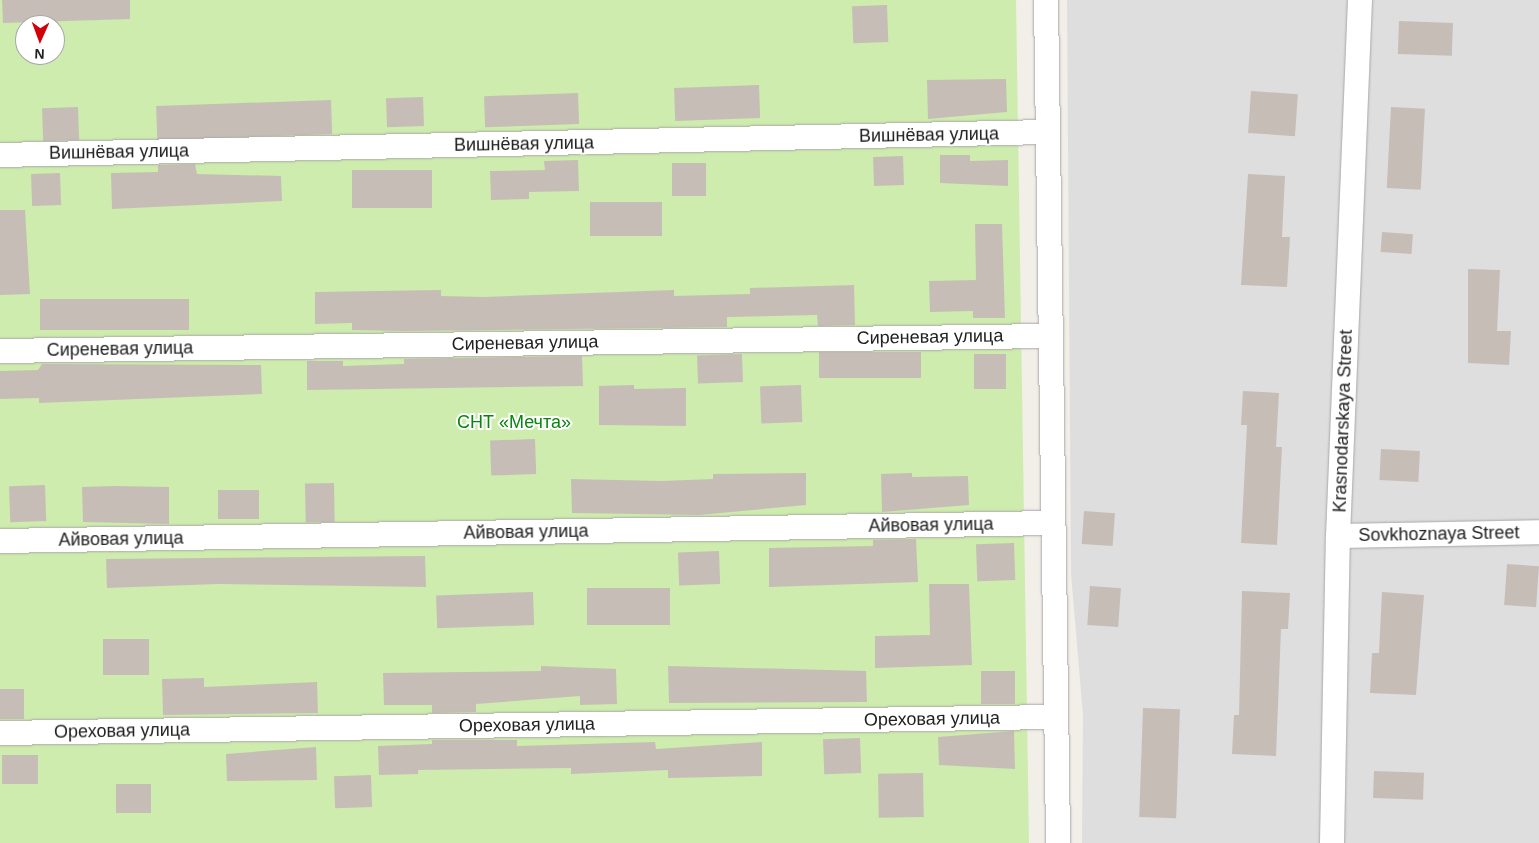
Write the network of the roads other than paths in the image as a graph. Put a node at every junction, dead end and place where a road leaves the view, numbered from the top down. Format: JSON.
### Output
{"nodes":[{"id":1,"x":1046,"y":0,"type":"edge"},
{"id":2,"x":1360,"y":0,"type":"edge"},
{"id":3,"x":1047,"y":132,"type":"junction"},
{"id":4,"x":0,"y":155,"type":"edge"},
{"id":5,"x":1050,"y":336,"type":"junction"},
{"id":6,"x":0,"y":350,"type":"edge"},
{"id":7,"x":1052,"y":523,"type":"junction"},
{"id":8,"x":1539,"y":532,"type":"edge"},
{"id":9,"x":1338,"y":536,"type":"junction"},
{"id":10,"x":0,"y":541,"type":"edge"},
{"id":11,"x":1054,"y":717,"type":"junction"},
{"id":12,"x":0,"y":733,"type":"edge"},
{"id":13,"x":1058,"y":843,"type":"edge"},
{"id":14,"x":1332,"y":843,"type":"edge"}],
"edges":[{"from":1,"to":3,"type":"street"},
{"from":2,"to":9,"type":"street","name":"Krasnodarskaya Street"},
{"from":3,"to":4,"type":"street","name":"Вишнёвая улица"},
{"from":3,"to":5,"type":"street"},
{"from":5,"to":6,"type":"street","name":"Сиреневая улица"},
{"from":5,"to":7,"type":"street"},
{"from":7,"to":10,"type":"street","name":"Айвовая улица"},
{"from":7,"to":11,"type":"street"},
{"from":8,"to":9,"type":"street","name":"Sovkhoznaya Street"},
{"from":9,"to":14,"type":"street","name":"Krasnodarskaya Street"},
{"from":11,"to":12,"type":"street","name":"Ореховая улица"},
{"from":11,"to":13,"type":"street"}]}
